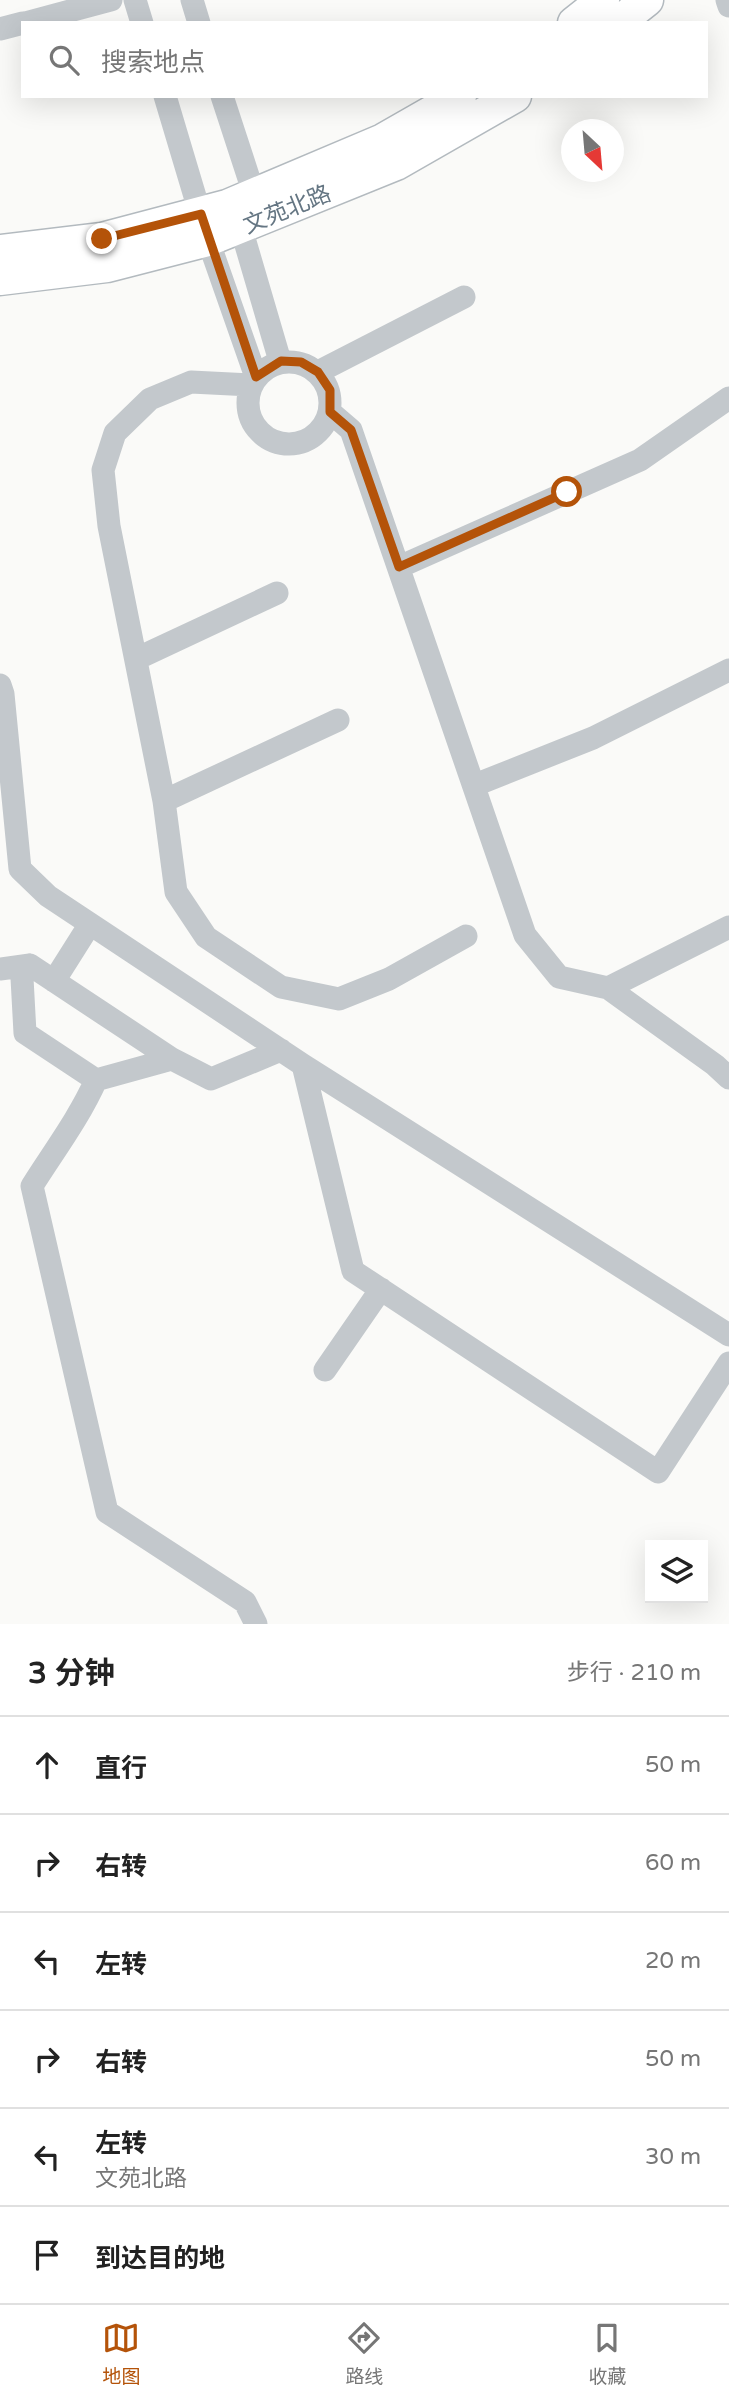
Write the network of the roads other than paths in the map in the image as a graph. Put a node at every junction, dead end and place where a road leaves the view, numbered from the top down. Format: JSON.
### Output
{"nodes":[{"id":1,"x":111,"y":0,"type":"edge"},
{"id":2,"x":135,"y":0,"type":"edge"},
{"id":3,"x":192,"y":0,"type":"edge"},
{"id":4,"x":603,"y":0,"type":"edge"},
{"id":5,"x":647,"y":0,"type":"edge"},
{"id":6,"x":727,"y":0,"type":"edge"},
{"id":7,"x":729,"y":6,"type":"edge"},
{"id":8,"x":32,"y":21,"type":"edge"},
{"id":9,"x":141,"y":21,"type":"edge"},
{"id":10,"x":198,"y":21,"type":"edge"},
{"id":11,"x":577,"y":21,"type":"edge"},
{"id":12,"x":621,"y":21,"type":"edge"},
{"id":13,"x":21,"y":24,"type":"edge"},
{"id":14,"x":0,"y":29,"type":"edge"},
{"id":15,"x":166,"y":98,"type":"edge"},
{"id":16,"x":223,"y":98,"type":"edge"},
{"id":17,"x":456,"y":98,"type":"edge"},
{"id":18,"x":512,"y":98,"type":"edge"},
{"id":19,"x":254,"y":194,"type":"junction"},
{"id":20,"x":204,"y":227,"type":"junction"},
{"id":21,"x":241,"y":228,"type":"junction"},
{"id":22,"x":0,"y":251,"type":"edge"},
{"id":23,"x":0,"y":278,"type":"edge"},
{"id":24,"x":464,"y":297,"type":"dead end"},
{"id":25,"x":281,"y":361,"type":"junction"},
{"id":26,"x":318,"y":372,"type":"junction"},
{"id":27,"x":253,"y":381,"type":"junction"},
{"id":28,"x":729,"y":398,"type":"edge"},
{"id":29,"x":330,"y":412,"type":"junction"},
{"id":30,"x":399,"y":567,"type":"junction"},
{"id":31,"x":277,"y":593,"type":"dead end"},
{"id":32,"x":136,"y":659,"type":"junction"},
{"id":33,"x":729,"y":670,"type":"edge"},
{"id":34,"x":0,"y":685,"type":"edge"},
{"id":35,"x":338,"y":720,"type":"dead end"},
{"id":36,"x":475,"y":785,"type":"junction"},
{"id":37,"x":164,"y":801,"type":"junction"},
{"id":38,"x":90,"y":924,"type":"junction"},
{"id":39,"x":729,"y":927,"type":"edge"},
{"id":40,"x":466,"y":936,"type":"dead end"},
{"id":41,"x":30,"y":965,"type":"junction"},
{"id":42,"x":0,"y":969,"type":"edge"},
{"id":43,"x":54,"y":981,"type":"junction"},
{"id":44,"x":608,"y":988,"type":"junction"},
{"id":45,"x":281,"y":1050,"type":"junction"},
{"id":46,"x":172,"y":1059,"type":"junction"},
{"id":47,"x":303,"y":1065,"type":"junction"},
{"id":48,"x":729,"y":1079,"type":"edge"},
{"id":49,"x":96,"y":1080,"type":"junction"},
{"id":50,"x":381,"y":1289,"type":"junction"},
{"id":51,"x":729,"y":1335,"type":"edge"},
{"id":52,"x":729,"y":1363,"type":"edge"},
{"id":53,"x":325,"y":1370,"type":"dead end"},
{"id":54,"x":256,"y":1624,"type":"edge"}],
"edges":[{"from":1,"to":8,"type":"street"},
{"from":2,"to":9,"type":"street"},
{"from":3,"to":10,"type":"street"},
{"from":4,"to":11,"type":"street"},
{"from":5,"to":12,"type":"street"},
{"from":6,"to":7,"type":"street"},
{"from":13,"to":14,"type":"street"},
{"from":15,"to":20,"type":"street"},
{"from":16,"to":19,"type":"street"},
{"from":17,"to":19,"type":"street","name":"文苑北路"},
{"from":18,"to":21,"type":"street","name":"文苑北路"},
{"from":19,"to":20,"type":"street","name":"文苑北路"},
{"from":19,"to":21,"type":"street"},
{"from":20,"to":21,"type":"street","name":"文苑北路"},
{"from":20,"to":22,"type":"street","name":"文苑北路"},
{"from":20,"to":23,"type":"street","name":"文苑北路"},
{"from":20,"to":27,"type":"street"},
{"from":21,"to":25,"type":"street"},
{"from":24,"to":26,"type":"street"},
{"from":25,"to":26,"type":"street"},
{"from":25,"to":27,"type":"street"},
{"from":26,"to":29,"type":"street"},
{"from":27,"to":29,"type":"street"},
{"from":27,"to":32,"type":"street"},
{"from":28,"to":30,"type":"street"},
{"from":29,"to":30,"type":"street"},
{"from":30,"to":36,"type":"street"},
{"from":31,"to":32,"type":"street"},
{"from":32,"to":37,"type":"street"},
{"from":33,"to":36,"type":"street"},
{"from":34,"to":38,"type":"street"},
{"from":35,"to":37,"type":"street"},
{"from":36,"to":44,"type":"street"},
{"from":37,"to":40,"type":"street"},
{"from":38,"to":43,"type":"street"},
{"from":38,"to":45,"type":"street"},
{"from":39,"to":44,"type":"street"},
{"from":41,"to":42,"type":"street"},
{"from":41,"to":43,"type":"street"},
{"from":41,"to":49,"type":"street"},
{"from":43,"to":46,"type":"street"},
{"from":44,"to":48,"type":"street"},
{"from":45,"to":46,"type":"street"},
{"from":45,"to":47,"type":"street"},
{"from":46,"to":49,"type":"street"},
{"from":47,"to":50,"type":"street"},
{"from":47,"to":51,"type":"street"},
{"from":49,"to":54,"type":"street"},
{"from":50,"to":52,"type":"street"},
{"from":50,"to":53,"type":"street"}]}
